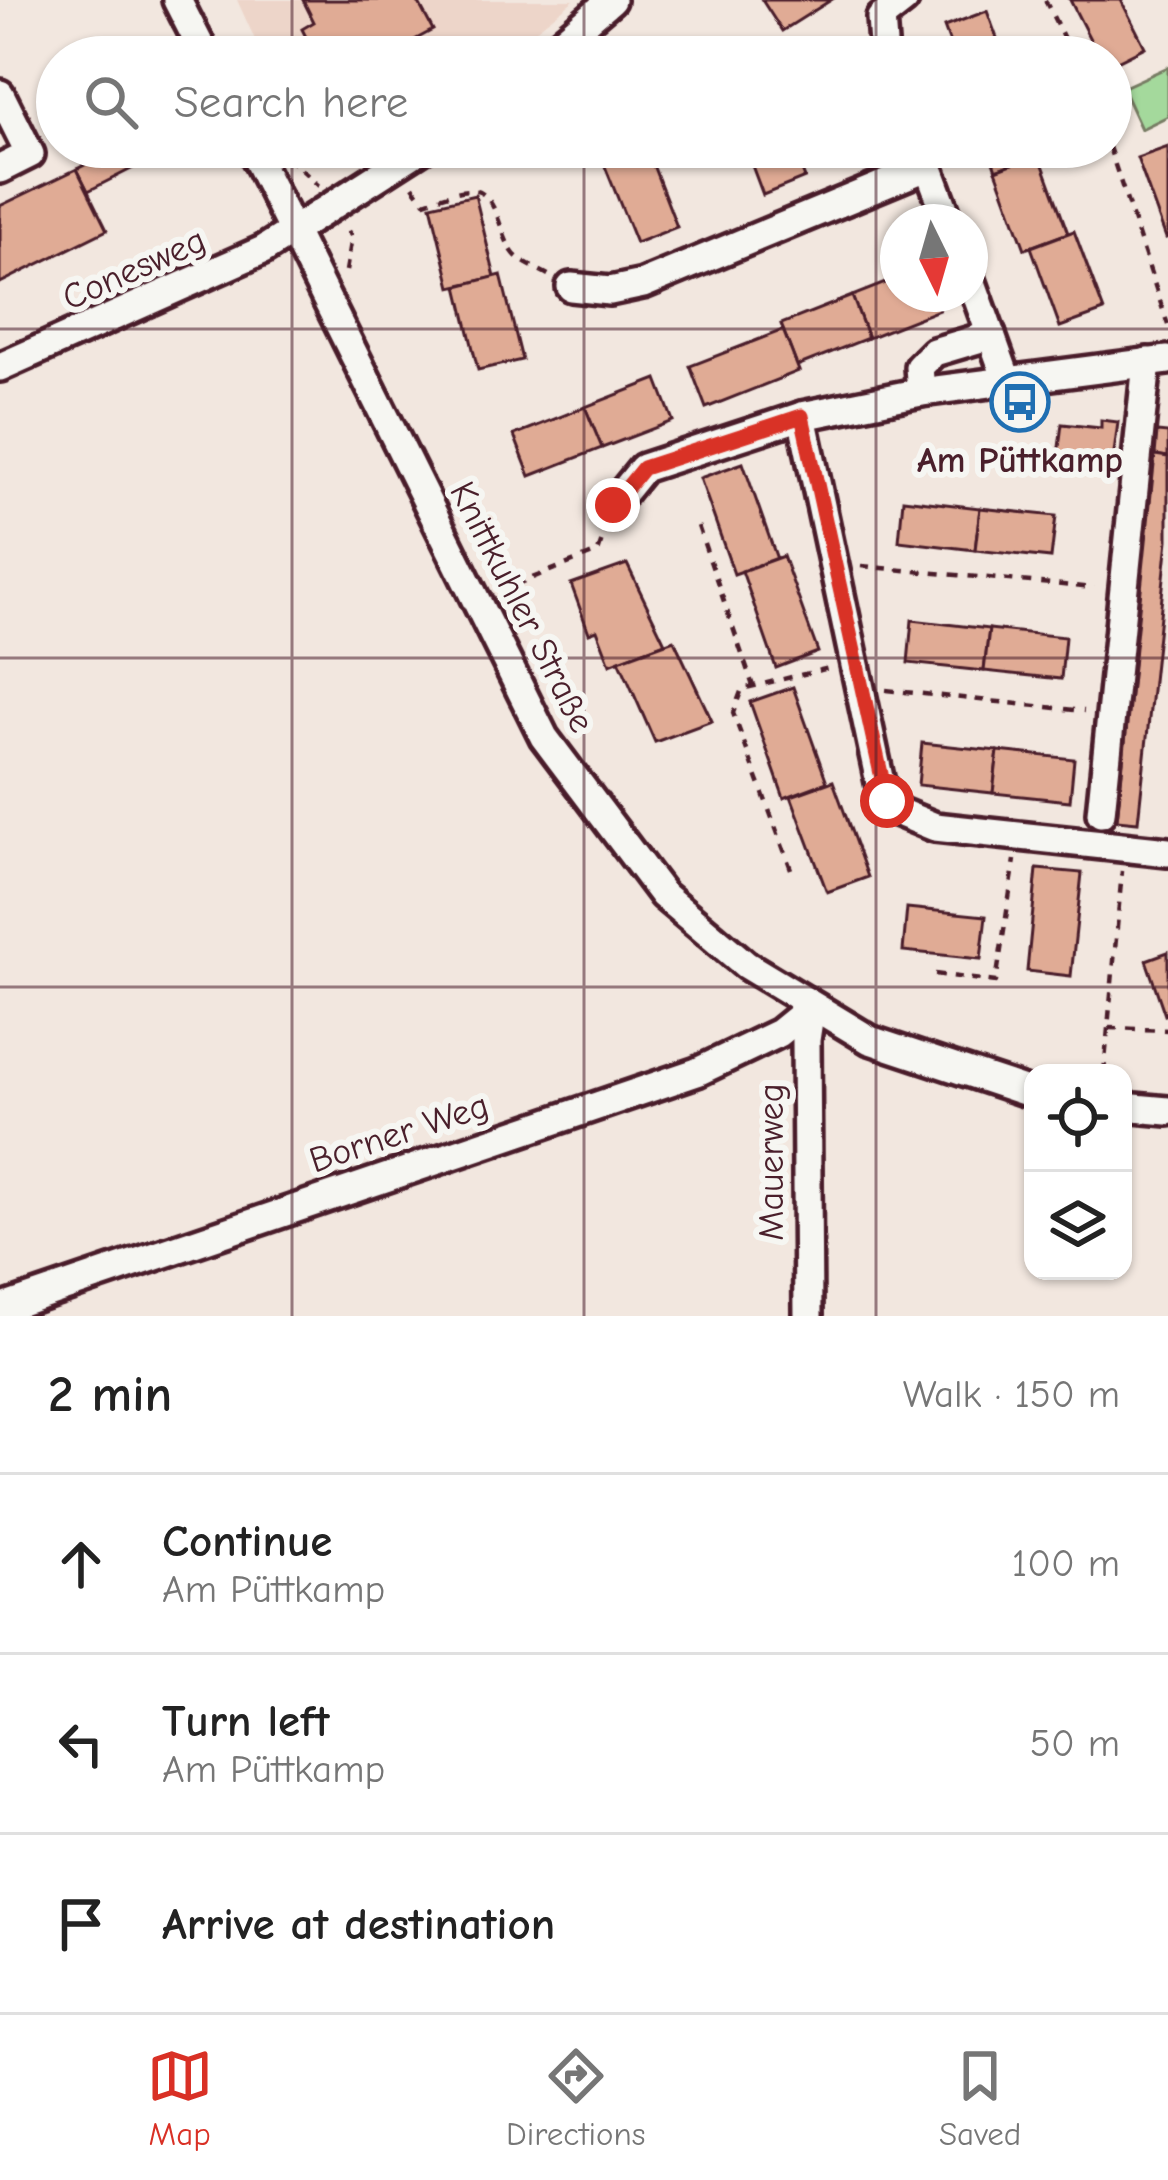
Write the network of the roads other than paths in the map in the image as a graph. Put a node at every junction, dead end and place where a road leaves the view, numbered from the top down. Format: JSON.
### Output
{"nodes":[{"id":1,"x":177,"y":0,"type":"edge"},
{"id":2,"x":611,"y":0,"type":"edge"},
{"id":3,"x":904,"y":0,"type":"edge"},
{"id":4,"x":195,"y":36,"type":"edge"},
{"id":5,"x":569,"y":36,"type":"edge"},
{"id":6,"x":882,"y":36,"type":"edge"},
{"id":7,"x":0,"y":94,"type":"edge"},
{"id":8,"x":36,"y":151,"type":"edge"},
{"id":9,"x":30,"y":154,"type":"junction"},
{"id":10,"x":262,"y":168,"type":"edge"},
{"id":11,"x":392,"y":168,"type":"edge"},
{"id":12,"x":901,"y":168,"type":"edge"},
{"id":13,"x":929,"y":168,"type":"edge"},
{"id":14,"x":0,"y":169,"type":"edge"},
{"id":15,"x":942,"y":204,"type":"edge"},
{"id":16,"x":295,"y":233,"type":"junction"},
{"id":17,"x":571,"y":287,"type":"road end"},
{"id":18,"x":983,"y":312,"type":"edge"},
{"id":19,"x":992,"y":335,"type":"junction"},
{"id":20,"x":1158,"y":361,"type":"edge"},
{"id":21,"x":0,"y":367,"type":"edge"},
{"id":22,"x":1007,"y":380,"type":"junction"},
{"id":23,"x":921,"y":392,"type":"junction"},
{"id":24,"x":802,"y":416,"type":"junction"},
{"id":25,"x":613,"y":505,"type":"road end"},
{"id":26,"x":1101,"y":813,"type":"dead end"},
{"id":27,"x":1168,"y":852,"type":"edge"},
{"id":28,"x":811,"y":1007,"type":"junction"},
{"id":29,"x":1024,"y":1091,"type":"edge"},
{"id":30,"x":1132,"y":1109,"type":"edge"},
{"id":31,"x":1168,"y":1112,"type":"edge"},
{"id":32,"x":0,"y":1309,"type":"edge"},
{"id":33,"x":808,"y":1316,"type":"edge"}],
"edges":[{"from":1,"to":4,"type":"street"},
{"from":2,"to":5,"type":"street"},
{"from":3,"to":6,"type":"street"},
{"from":7,"to":9,"type":"street"},
{"from":8,"to":9,"type":"street"},
{"from":9,"to":14,"type":"street"},
{"from":10,"to":16,"type":"street","name":"Knittkuhler Straße"},
{"from":11,"to":16,"type":"street","name":"Conesweg"},
{"from":12,"to":17,"type":"street"},
{"from":13,"to":15,"type":"street"},
{"from":16,"to":21,"type":"street","name":"Conesweg"},
{"from":16,"to":28,"type":"street","name":"Knittkuhler Straße"},
{"from":18,"to":19,"type":"street"},
{"from":19,"to":22,"type":"street"},
{"from":19,"to":23,"type":"street"},
{"from":20,"to":22,"type":"street"},
{"from":20,"to":26,"type":"street"},
{"from":22,"to":23,"type":"street"},
{"from":23,"to":24,"type":"street"},
{"from":24,"to":25,"type":"street"},
{"from":24,"to":27,"type":"street"},
{"from":28,"to":29,"type":"street","name":"Knittkuhler Straße"},
{"from":28,"to":32,"type":"street","name":"Borner Weg"},
{"from":28,"to":33,"type":"street","name":"Mauerweg"},
{"from":30,"to":31,"type":"street"}]}
